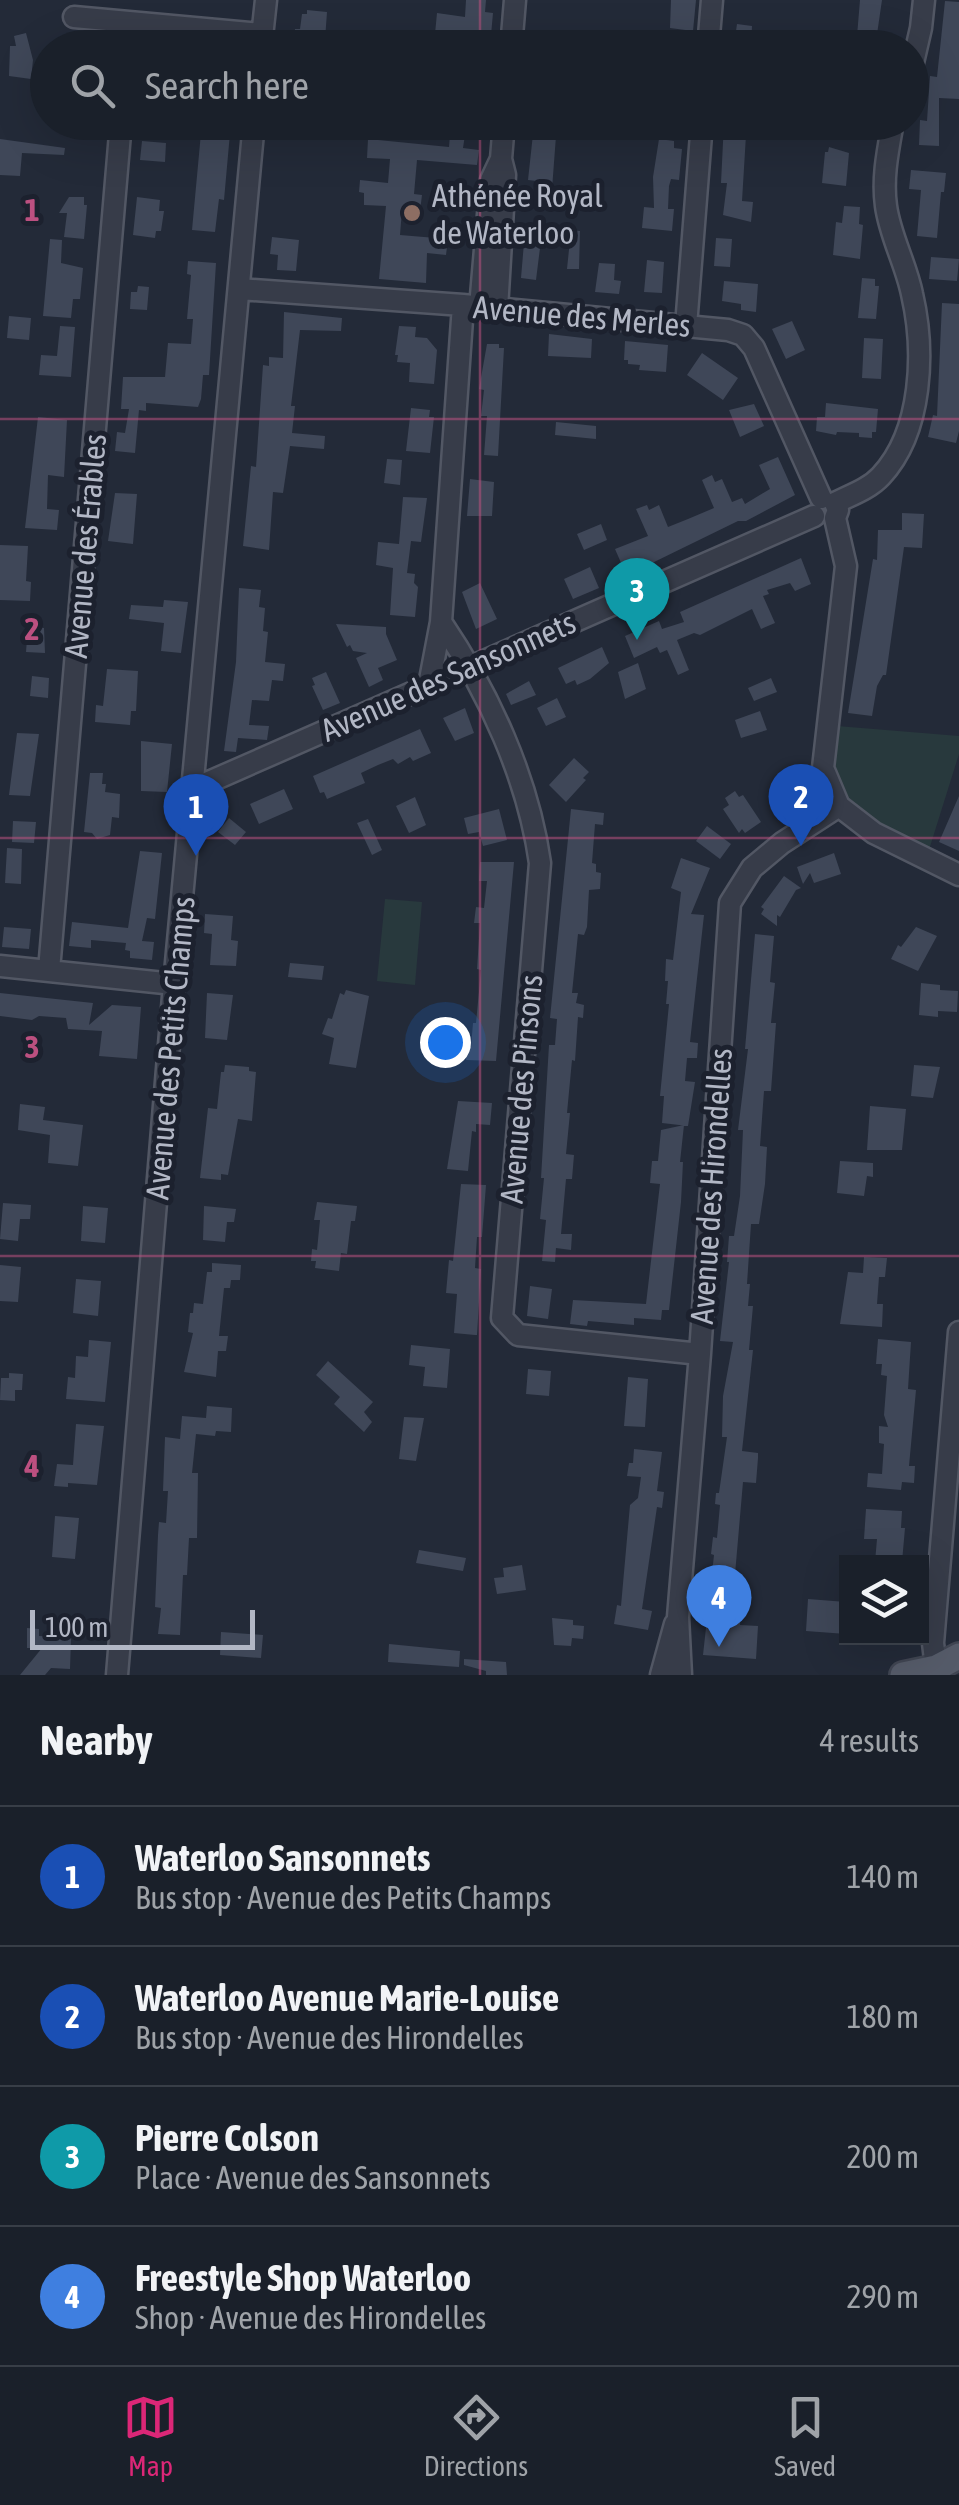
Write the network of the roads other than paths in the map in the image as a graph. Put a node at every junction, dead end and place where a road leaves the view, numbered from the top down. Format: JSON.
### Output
{"nodes":[{"id":1,"x":266,"y":0,"type":"edge"},
{"id":2,"x":515,"y":0,"type":"edge"},
{"id":3,"x":712,"y":0,"type":"edge"},
{"id":4,"x":924,"y":0,"type":"edge"},
{"id":5,"x":74,"y":18,"type":"dead end"},
{"id":6,"x":130,"y":23,"type":"junction"},
{"id":7,"x":129,"y":30,"type":"edge"},
{"id":8,"x":181,"y":30,"type":"edge"},
{"id":9,"x":263,"y":30,"type":"edge"},
{"id":10,"x":512,"y":30,"type":"edge"},
{"id":11,"x":710,"y":30,"type":"edge"},
{"id":12,"x":919,"y":30,"type":"edge"},
{"id":13,"x":119,"y":140,"type":"edge"},
{"id":14,"x":252,"y":140,"type":"edge"},
{"id":15,"x":503,"y":140,"type":"edge"},
{"id":16,"x":701,"y":140,"type":"edge"},
{"id":17,"x":890,"y":140,"type":"edge"},
{"id":18,"x":239,"y":289,"type":"junction"},
{"id":19,"x":480,"y":307,"type":"junction"},
{"id":20,"x":686,"y":326,"type":"junction"},
{"id":21,"x":826,"y":509,"type":"junction"},
{"id":22,"x":441,"y":622,"type":"junction"},
{"id":23,"x":471,"y":666,"type":"junction"},
{"id":24,"x":429,"y":685,"type":"junction"},
{"id":25,"x":193,"y":789,"type":"junction"},
{"id":26,"x":839,"y":806,"type":"junction"},
{"id":27,"x":959,"y":874,"type":"edge"},
{"id":28,"x":0,"y":966,"type":"edge"},
{"id":29,"x":49,"y":970,"type":"junction"},
{"id":30,"x":174,"y":984,"type":"junction"},
{"id":31,"x":959,"y":1332,"type":"edge"},
{"id":32,"x":700,"y":1354,"type":"junction"},
{"id":33,"x":678,"y":1617,"type":"junction"},
{"id":34,"x":951,"y":1665,"type":"edge"},
{"id":35,"x":117,"y":1675,"type":"edge"},
{"id":36,"x":661,"y":1675,"type":"edge"},
{"id":37,"x":681,"y":1675,"type":"edge"},
{"id":38,"x":903,"y":1675,"type":"edge"}],
"edges":[{"from":1,"to":9,"type":"street"},
{"from":2,"to":10,"type":"street"},
{"from":3,"to":11,"type":"street"},
{"from":4,"to":12,"type":"street"},
{"from":5,"to":6,"type":"street"},
{"from":6,"to":7,"type":"street"},
{"from":6,"to":8,"type":"street"},
{"from":13,"to":29,"type":"street","name":"Avenue des Érables"},
{"from":14,"to":18,"type":"street","name":"Avenue des Petits Champs"},
{"from":15,"to":19,"type":"street"},
{"from":16,"to":20,"type":"street"},
{"from":17,"to":21,"type":"street","name":"Avenue des Sansonnets"},
{"from":18,"to":19,"type":"street","name":"Avenue des Merles"},
{"from":18,"to":25,"type":"street","name":"Avenue des Petits Champs"},
{"from":19,"to":20,"type":"street","name":"Avenue des Merles"},
{"from":19,"to":22,"type":"street"},
{"from":20,"to":21,"type":"street","name":"Avenue des Merles"},
{"from":21,"to":23,"type":"street","name":"Avenue des Sansonnets"},
{"from":21,"to":26,"type":"street","name":"Avenue des Merles"},
{"from":22,"to":23,"type":"street","name":"Avenue des Pinsons"},
{"from":22,"to":24,"type":"street"},
{"from":23,"to":24,"type":"street","name":"Avenue des Sansonnets"},
{"from":23,"to":32,"type":"street","name":"Avenue des Pinsons"},
{"from":24,"to":25,"type":"street","name":"Avenue des Sansonnets"},
{"from":25,"to":30,"type":"street","name":"Avenue des Petits Champs"},
{"from":26,"to":27,"type":"street"},
{"from":26,"to":32,"type":"street","name":"Avenue des Hirondelles"},
{"from":28,"to":29,"type":"street"},
{"from":29,"to":30,"type":"street"},
{"from":30,"to":35,"type":"street","name":"Avenue des Petits Champs"},
{"from":31,"to":34,"type":"street"},
{"from":32,"to":33,"type":"street","name":"Avenue des Hirondelles"},
{"from":33,"to":36,"type":"street","name":"Avenue des Hirondelles"},
{"from":33,"to":37,"type":"street","name":"Avenue des Hirondelles"},
{"from":34,"to":38,"type":"main road"}]}
